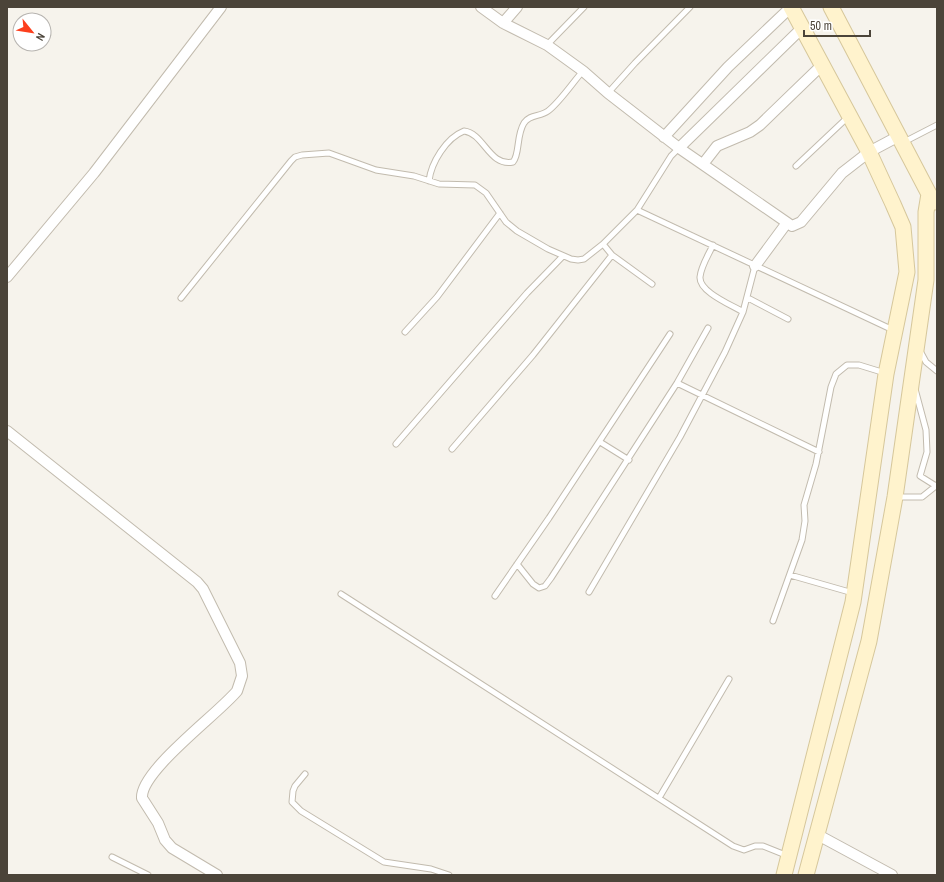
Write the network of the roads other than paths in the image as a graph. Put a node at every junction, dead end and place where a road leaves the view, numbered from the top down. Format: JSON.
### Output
{"nodes":[{"id":1,"x":221,"y":7,"type":"edge"},
{"id":2,"x":481,"y":7,"type":"edge"},
{"id":3,"x":517,"y":7,"type":"edge"},
{"id":4,"x":584,"y":7,"type":"edge"},
{"id":5,"x":690,"y":7,"type":"edge"},
{"id":6,"x":791,"y":7,"type":"edge"},
{"id":7,"x":831,"y":7,"type":"edge"},
{"id":8,"x":492,"y":10,"type":"edge"},
{"id":9,"x":503,"y":23,"type":"junction"},
{"id":10,"x":802,"y":28,"type":"junction"},
{"id":11,"x":547,"y":45,"type":"junction"},
{"id":12,"x":822,"y":65,"type":"junction"},
{"id":13,"x":583,"y":71,"type":"junction"},
{"id":14,"x":608,"y":93,"type":"junction"},
{"id":15,"x":849,"y":117,"type":"junction"},
{"id":16,"x":937,"y":126,"type":"edge"},
{"id":17,"x":664,"y":137,"type":"junction"},
{"id":18,"x":896,"y":140,"type":"junction"},
{"id":19,"x":679,"y":148,"type":"junction"},
{"id":20,"x":873,"y":150,"type":"junction"},
{"id":21,"x":703,"y":164,"type":"junction"},
{"id":22,"x":796,"y":166,"type":"dead end"},
{"id":23,"x":429,"y":181,"type":"junction"},
{"id":24,"x":933,"y":198,"type":"edge"},
{"id":25,"x":637,"y":210,"type":"junction"},
{"id":26,"x":500,"y":213,"type":"junction"},
{"id":27,"x":786,"y":224,"type":"junction"},
{"id":28,"x":603,"y":244,"type":"junction"},
{"id":29,"x":713,"y":245,"type":"junction"},
{"id":30,"x":612,"y":255,"type":"junction"},
{"id":31,"x":564,"y":256,"type":"junction"},
{"id":32,"x":755,"y":266,"type":"junction"},
{"id":33,"x":7,"y":277,"type":"edge"},
{"id":34,"x":652,"y":284,"type":"dead end"},
{"id":35,"x":181,"y":298,"type":"dead end"},
{"id":36,"x":748,"y":298,"type":"junction"},
{"id":37,"x":744,"y":312,"type":"junction"},
{"id":38,"x":788,"y":319,"type":"dead end"},
{"id":39,"x":708,"y":328,"type":"dead end"},
{"id":40,"x":895,"y":331,"type":"junction"},
{"id":41,"x":405,"y":332,"type":"dead end"},
{"id":42,"x":670,"y":334,"type":"dead end"},
{"id":43,"x":917,"y":343,"type":"junction"},
{"id":44,"x":937,"y":371,"type":"edge"},
{"id":45,"x":886,"y":374,"type":"junction"},
{"id":46,"x":912,"y":379,"type":"junction"},
{"id":47,"x":677,"y":383,"type":"junction"},
{"id":48,"x":702,"y":396,"type":"junction"},
{"id":49,"x":7,"y":431,"type":"edge"},
{"id":50,"x":600,"y":442,"type":"junction"},
{"id":51,"x":396,"y":444,"type":"dead end"},
{"id":52,"x":452,"y":449,"type":"dead end"},
{"id":53,"x":819,"y":452,"type":"junction"},
{"id":54,"x":629,"y":460,"type":"junction"},
{"id":55,"x":936,"y":486,"type":"edge"},
{"id":56,"x":895,"y":497,"type":"junction"},
{"id":57,"x":517,"y":564,"type":"junction"},
{"id":58,"x":790,"y":574,"type":"junction"},
{"id":59,"x":589,"y":592,"type":"dead end"},
{"id":60,"x":342,"y":594,"type":"dead end"},
{"id":61,"x":854,"y":594,"type":"junction"},
{"id":62,"x":495,"y":596,"type":"dead end"},
{"id":63,"x":773,"y":621,"type":"dead end"},
{"id":64,"x":729,"y":679,"type":"dead end"},
{"id":65,"x":305,"y":774,"type":"dead end"},
{"id":66,"x":659,"y":798,"type":"junction"},
{"id":67,"x":818,"y":835,"type":"junction"},
{"id":68,"x":789,"y":856,"type":"junction"},
{"id":69,"x":112,"y":857,"type":"dead end"},
{"id":70,"x":148,"y":875,"type":"edge"},
{"id":71,"x":217,"y":875,"type":"edge"},
{"id":72,"x":449,"y":875,"type":"edge"},
{"id":73,"x":784,"y":875,"type":"edge"},
{"id":74,"x":806,"y":875,"type":"edge"},
{"id":75,"x":892,"y":875,"type":"edge"}],
"edges":[{"from":1,"to":33,"type":"street"},
{"from":2,"to":8,"type":"street"},
{"from":3,"to":9,"type":"street"},
{"from":4,"to":11,"type":"lane"},
{"from":5,"to":14,"type":"lane"},
{"from":6,"to":10,"type":"street"},
{"from":6,"to":17,"type":"street"},
{"from":7,"to":18,"type":"street"},
{"from":8,"to":9,"type":"street"},
{"from":9,"to":11,"type":"street"},
{"from":10,"to":12,"type":"street"},
{"from":10,"to":19,"type":"street"},
{"from":11,"to":13,"type":"street"},
{"from":12,"to":15,"type":"street"},
{"from":12,"to":21,"type":"street"},
{"from":13,"to":14,"type":"street"},
{"from":13,"to":23,"type":"lane"},
{"from":14,"to":17,"type":"street"},
{"from":15,"to":20,"type":"street"},
{"from":15,"to":22,"type":"lane"},
{"from":16,"to":18,"type":"lane"},
{"from":17,"to":19,"type":"street"},
{"from":18,"to":20,"type":"street"},
{"from":18,"to":24,"type":"street"},
{"from":19,"to":21,"type":"street"},
{"from":19,"to":25,"type":"lane"},
{"from":20,"to":27,"type":"street"},
{"from":20,"to":40,"type":"street"},
{"from":21,"to":27,"type":"street"},
{"from":23,"to":26,"type":"lane"},
{"from":23,"to":35,"type":"lane"},
{"from":24,"to":43,"type":"street"},
{"from":25,"to":28,"type":"lane"},
{"from":25,"to":29,"type":"lane"},
{"from":26,"to":31,"type":"lane"},
{"from":26,"to":41,"type":"lane"},
{"from":27,"to":32,"type":"street"},
{"from":28,"to":30,"type":"lane"},
{"from":28,"to":31,"type":"lane"},
{"from":29,"to":32,"type":"lane"},
{"from":29,"to":37,"type":"lane"},
{"from":30,"to":34,"type":"lane"},
{"from":30,"to":52,"type":"lane"},
{"from":31,"to":51,"type":"lane"},
{"from":32,"to":36,"type":"lane"},
{"from":32,"to":40,"type":"lane"},
{"from":36,"to":37,"type":"lane"},
{"from":36,"to":38,"type":"lane"},
{"from":37,"to":48,"type":"lane"},
{"from":39,"to":47,"type":"lane"},
{"from":40,"to":45,"type":"street"},
{"from":42,"to":50,"type":"lane"},
{"from":43,"to":44,"type":"lane"},
{"from":43,"to":46,"type":"street"},
{"from":45,"to":53,"type":"lane"},
{"from":45,"to":61,"type":"street"},
{"from":46,"to":55,"type":"lane"},
{"from":46,"to":56,"type":"street"},
{"from":47,"to":48,"type":"lane"},
{"from":47,"to":54,"type":"lane"},
{"from":48,"to":53,"type":"lane"},
{"from":48,"to":59,"type":"lane"},
{"from":49,"to":71,"type":"street"},
{"from":50,"to":54,"type":"lane"},
{"from":50,"to":57,"type":"lane"},
{"from":53,"to":58,"type":"lane"},
{"from":54,"to":57,"type":"lane"},
{"from":55,"to":56,"type":"lane"},
{"from":56,"to":67,"type":"street"},
{"from":57,"to":62,"type":"lane"},
{"from":58,"to":61,"type":"lane"},
{"from":58,"to":63,"type":"lane"},
{"from":60,"to":66,"type":"lane"},
{"from":61,"to":68,"type":"street"},
{"from":64,"to":66,"type":"lane"},
{"from":65,"to":72,"type":"lane"},
{"from":66,"to":68,"type":"lane"},
{"from":67,"to":74,"type":"street"},
{"from":67,"to":75,"type":"street"},
{"from":68,"to":73,"type":"street"},
{"from":69,"to":70,"type":"lane"}]}
